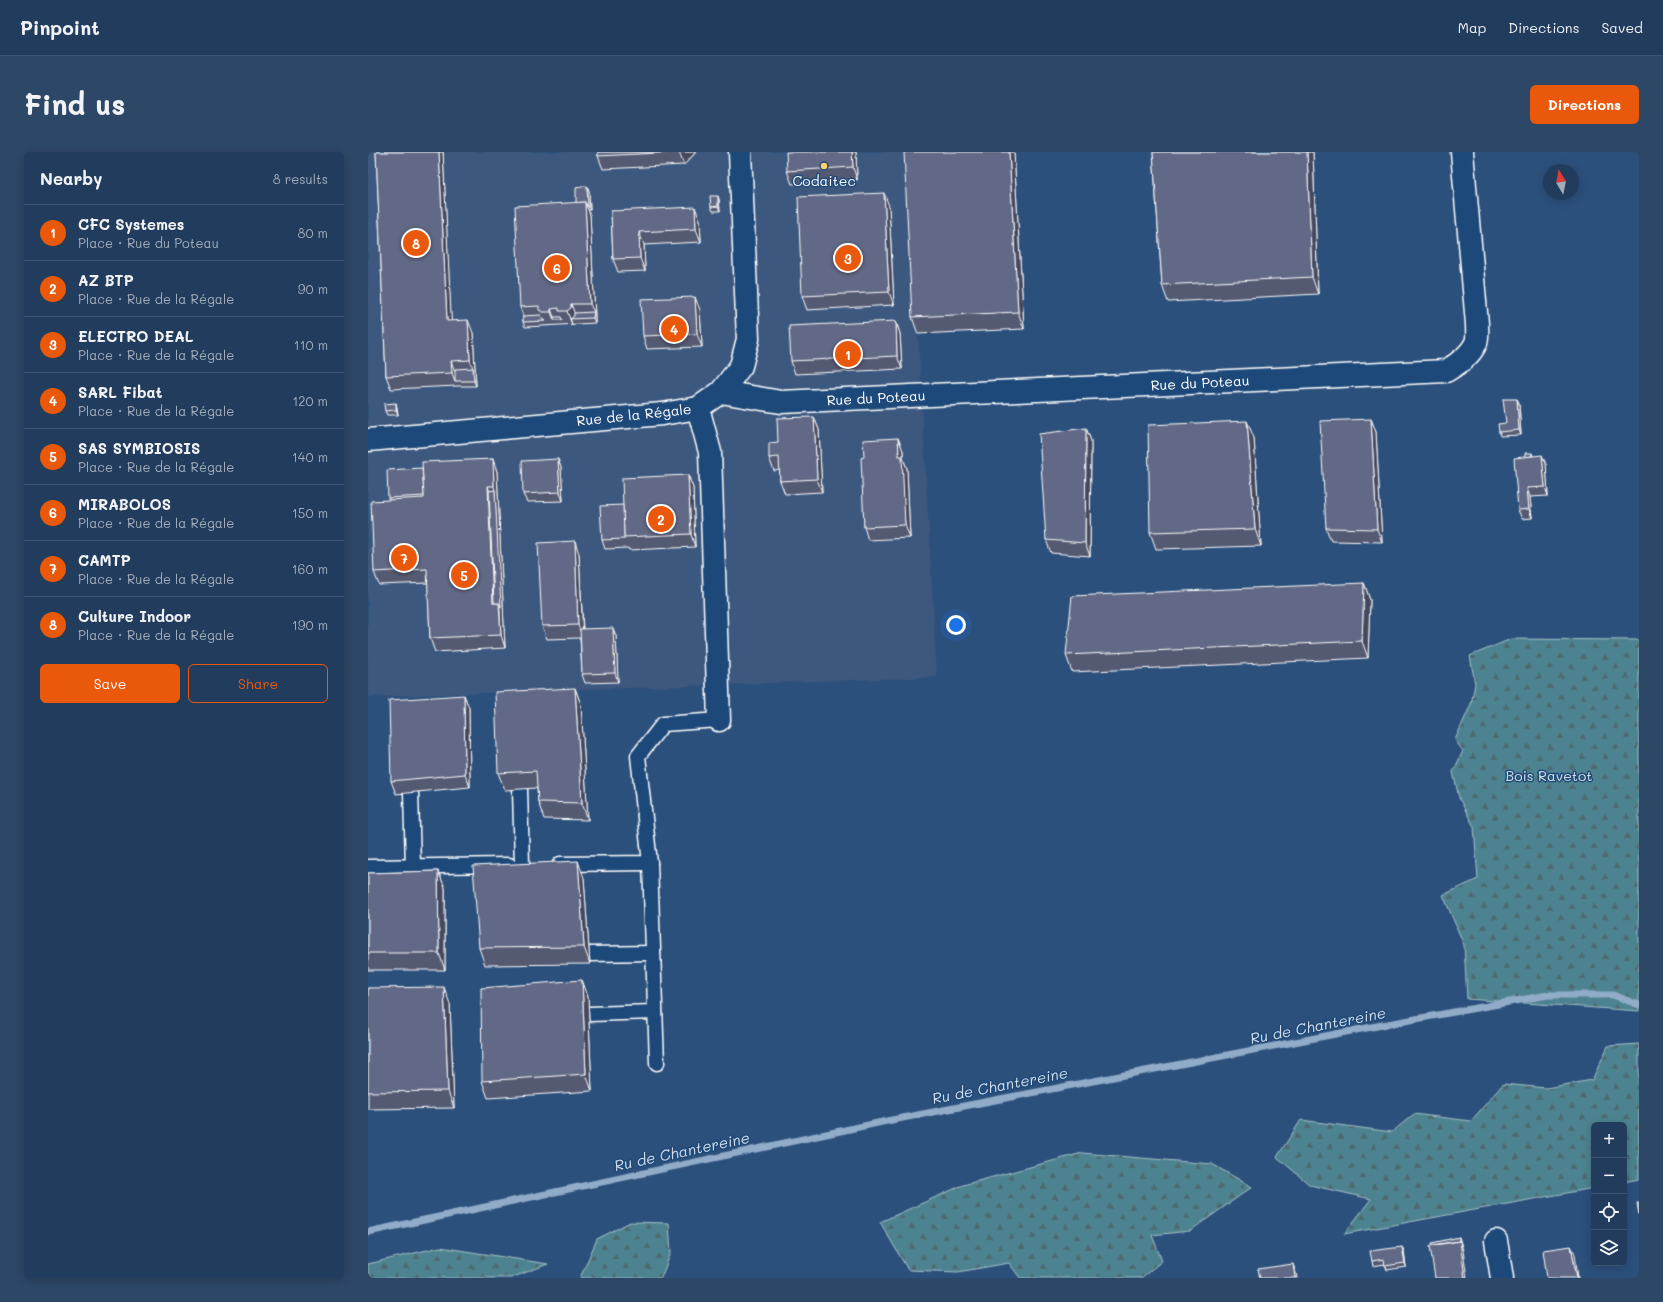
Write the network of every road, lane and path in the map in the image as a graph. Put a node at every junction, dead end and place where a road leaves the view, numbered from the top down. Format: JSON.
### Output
{"nodes":[{"id":1,"x":740,"y":152,"type":"edge"},
{"id":2,"x":1462,"y":152,"type":"edge"},
{"id":3,"x":721,"y":392,"type":"junction"},
{"id":4,"x":698,"y":408,"type":"junction"},
{"id":5,"x":368,"y":440,"type":"edge"},
{"id":6,"x":719,"y":720,"type":"joint"},
{"id":7,"x":520,"y":789,"type":"edge"},
{"id":8,"x":411,"y":792,"type":"edge"},
{"id":9,"x":650,"y":863,"type":"junction"},
{"id":10,"x":522,"y":865,"type":"junction"},
{"id":11,"x":413,"y":866,"type":"junction"},
{"id":12,"x":368,"y":867,"type":"edge"},
{"id":13,"x":653,"y":953,"type":"junction"},
{"id":14,"x":589,"y":954,"type":"dead end"},
{"id":15,"x":655,"y":1012,"type":"junction"},
{"id":16,"x":589,"y":1014,"type":"dead end"},
{"id":17,"x":657,"y":1063,"type":"dead end"},
{"id":18,"x":1496,"y":1241,"type":"dead end"},
{"id":19,"x":1502,"y":1278,"type":"edge"}],
"edges":[{"from":1,"to":3,"type":"street","name":"Rue de la Régale"},
{"from":2,"to":3,"type":"street","name":"Rue du Poteau"},
{"from":3,"to":4,"type":"street","name":"Rue de la Régale"},
{"from":4,"to":5,"type":"street","name":"Rue de la Régale"},
{"from":4,"to":6,"type":"street"},
{"from":6,"to":9,"type":"lane"},
{"from":7,"to":10,"type":"lane"},
{"from":8,"to":11,"type":"lane"},
{"from":9,"to":10,"type":"lane"},
{"from":9,"to":13,"type":"lane"},
{"from":10,"to":11,"type":"lane"},
{"from":11,"to":12,"type":"lane"},
{"from":13,"to":14,"type":"lane"},
{"from":13,"to":15,"type":"lane"},
{"from":15,"to":16,"type":"lane"},
{"from":15,"to":17,"type":"lane"},
{"from":18,"to":19,"type":"street"}]}
